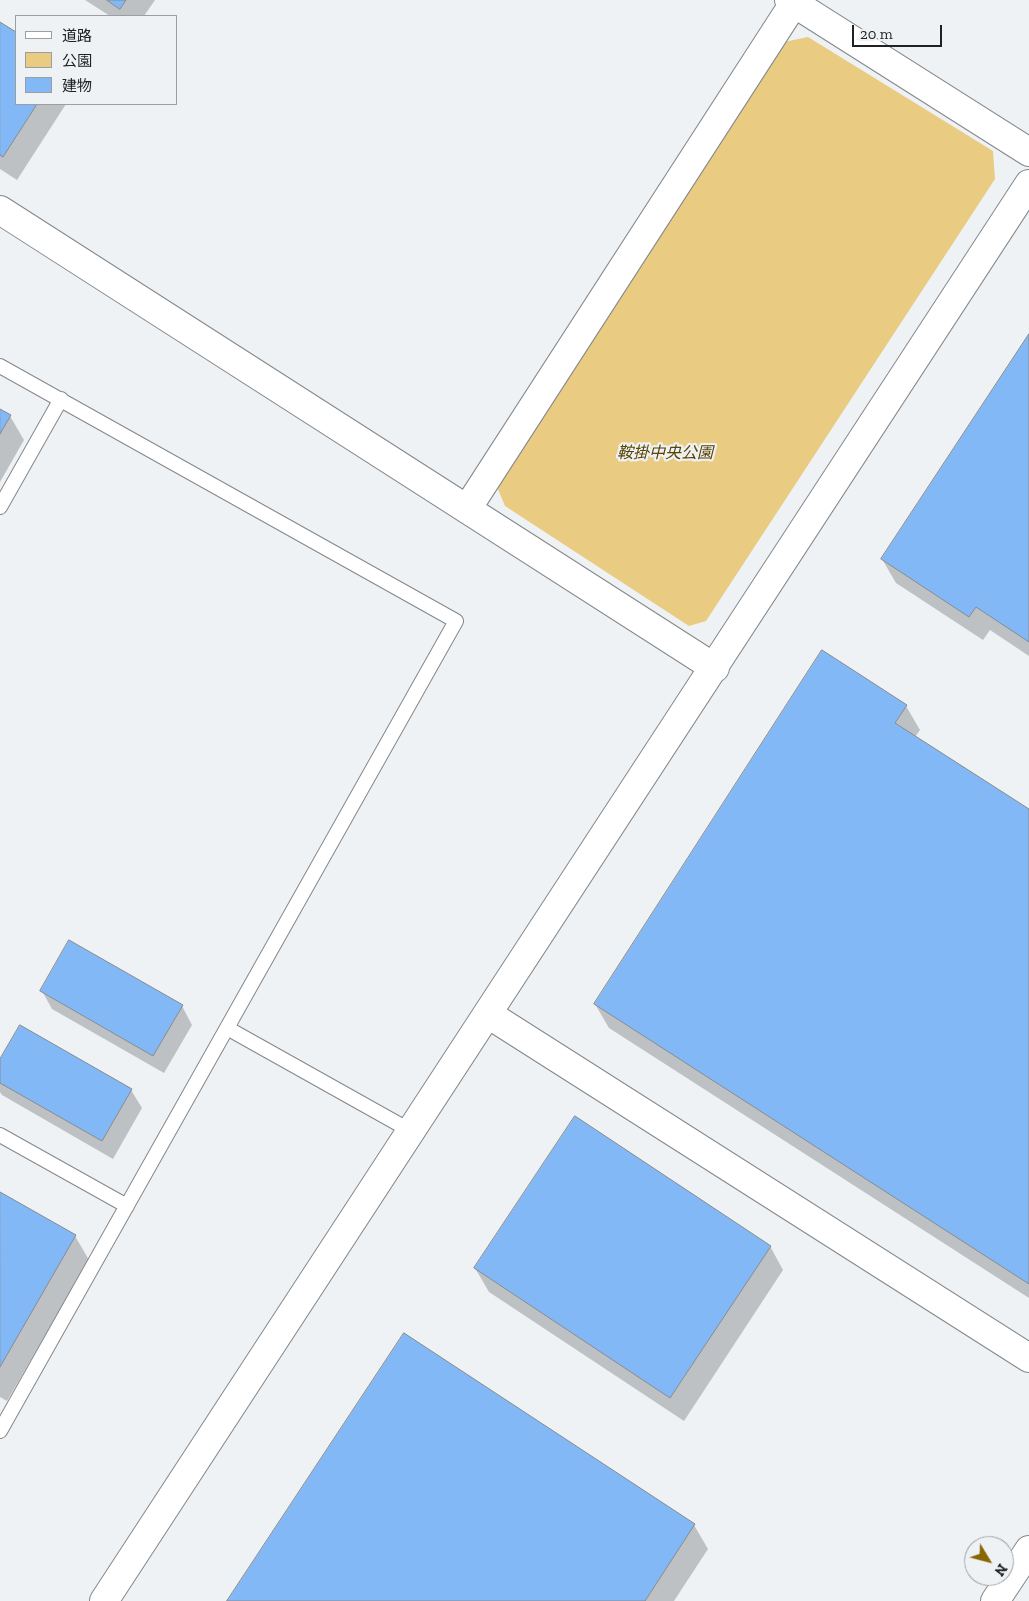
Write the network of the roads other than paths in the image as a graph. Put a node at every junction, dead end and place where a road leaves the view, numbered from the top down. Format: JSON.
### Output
{"nodes":[{"id":1,"x":791,"y":2,"type":"edge"},
{"id":2,"x":1029,"y":152,"type":"edge"},
{"id":3,"x":1029,"y":184,"type":"edge"},
{"id":4,"x":0,"y":210,"type":"edge"},
{"id":5,"x":0,"y":366,"type":"edge"},
{"id":6,"x":61,"y":400,"type":"junction"},
{"id":7,"x":0,"y":507,"type":"edge"},
{"id":8,"x":467,"y":509,"type":"junction"},
{"id":9,"x":715,"y":668,"type":"junction"},
{"id":10,"x":488,"y":1014,"type":"junction"},
{"id":11,"x":227,"y":1028,"type":"junction"},
{"id":12,"x":411,"y":1130,"type":"junction"},
{"id":13,"x":0,"y":1135,"type":"edge"},
{"id":14,"x":127,"y":1206,"type":"junction"},
{"id":15,"x":1029,"y":1358,"type":"edge"},
{"id":16,"x":0,"y":1431,"type":"edge"},
{"id":17,"x":1029,"y":1550,"type":"edge"},
{"id":18,"x":104,"y":1601,"type":"edge"},
{"id":19,"x":995,"y":1601,"type":"edge"}],
"edges":[{"from":1,"to":2,"type":"street"},
{"from":1,"to":8,"type":"street"},
{"from":3,"to":9,"type":"street"},
{"from":4,"to":8,"type":"street"},
{"from":5,"to":6,"type":"lane"},
{"from":6,"to":7,"type":"lane"},
{"from":6,"to":11,"type":"lane"},
{"from":8,"to":9,"type":"street"},
{"from":9,"to":10,"type":"street"},
{"from":10,"to":12,"type":"street"},
{"from":10,"to":15,"type":"street"},
{"from":11,"to":12,"type":"lane"},
{"from":11,"to":14,"type":"lane"},
{"from":12,"to":18,"type":"street"},
{"from":13,"to":14,"type":"lane"},
{"from":14,"to":16,"type":"lane"},
{"from":17,"to":19,"type":"street"}]}
